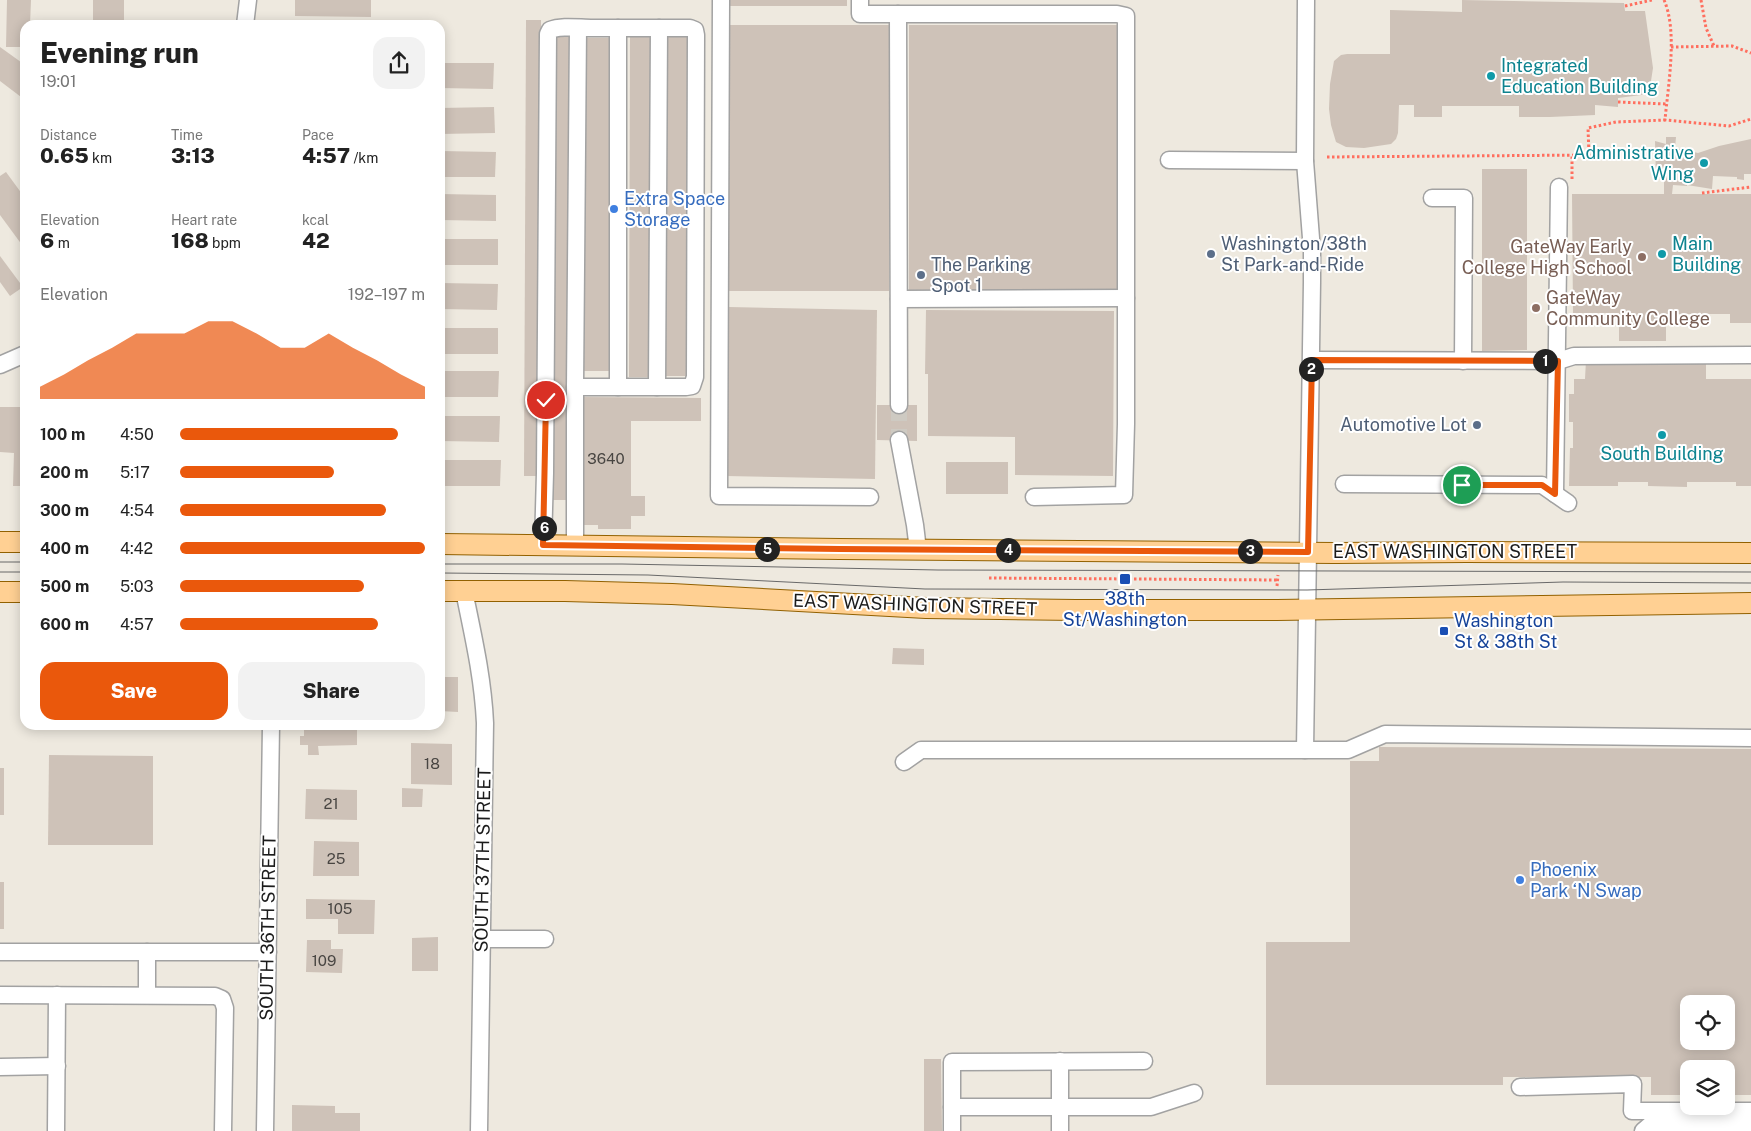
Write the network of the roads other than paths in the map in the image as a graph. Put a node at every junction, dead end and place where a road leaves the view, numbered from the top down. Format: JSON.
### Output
{"nodes":[{"id":1,"x":248,"y":0,"type":"edge"},
{"id":2,"x":721,"y":0,"type":"edge"},
{"id":3,"x":860,"y":0,"type":"edge"},
{"id":4,"x":1306,"y":0,"type":"edge"},
{"id":5,"x":898,"y":14,"type":"junction"},
{"id":6,"x":246,"y":20,"type":"edge"},
{"id":7,"x":578,"y":28,"type":"junction"},
{"id":8,"x":618,"y":28,"type":"junction"},
{"id":9,"x":659,"y":28,"type":"junction"},
{"id":10,"x":1169,"y":160,"type":"dead end"},
{"id":11,"x":1305,"y":161,"type":"junction"},
{"id":12,"x":1559,"y":187,"type":"dead end"},
{"id":13,"x":1432,"y":198,"type":"dead end"},
{"id":14,"x":899,"y":298,"type":"junction"},
{"id":15,"x":1126,"y":298,"type":"junction"},
{"id":16,"x":1751,"y":355,"type":"edge"},
{"id":17,"x":20,"y":356,"type":"edge"},
{"id":18,"x":1312,"y":360,"type":"junction"},
{"id":19,"x":1463,"y":361,"type":"junction"},
{"id":20,"x":1558,"y":361,"type":"junction"},
{"id":21,"x":0,"y":365,"type":"edge"},
{"id":22,"x":575,"y":387,"type":"junction"},
{"id":23,"x":618,"y":387,"type":"junction"},
{"id":24,"x":657,"y":387,"type":"junction"},
{"id":25,"x":899,"y":405,"type":"tunnel mouth"},
{"id":26,"x":899,"y":440,"type":"tunnel mouth"},
{"id":27,"x":1344,"y":484,"type":"dead end"},
{"id":28,"x":1555,"y":494,"type":"junction"},
{"id":29,"x":1034,"y":497,"type":"dead end"},
{"id":30,"x":870,"y":498,"type":"dead end"},
{"id":31,"x":1568,"y":503,"type":"dead end"},
{"id":32,"x":0,"y":542,"type":"edge"},
{"id":33,"x":20,"y":542,"type":"edge"},
{"id":34,"x":445,"y":544,"type":"edge"},
{"id":35,"x":543,"y":545,"type":"junction"},
{"id":36,"x":575,"y":545,"type":"junction"},
{"id":37,"x":918,"y":550,"type":"junction"},
{"id":38,"x":1308,"y":552,"type":"junction"},
{"id":39,"x":1751,"y":553,"type":"edge"},
{"id":40,"x":445,"y":591,"type":"edge"},
{"id":41,"x":464,"y":591,"type":"junction"},
{"id":42,"x":0,"y":592,"type":"edge"},
{"id":43,"x":20,"y":592,"type":"edge"},
{"id":44,"x":1751,"y":603,"type":"edge"},
{"id":45,"x":1307,"y":608,"type":"junction"},
{"id":46,"x":271,"y":730,"type":"edge"},
{"id":47,"x":1751,"y":738,"type":"edge"},
{"id":48,"x":1305,"y":750,"type":"junction"},
{"id":49,"x":904,"y":762,"type":"dead end"},
{"id":50,"x":482,"y":939,"type":"junction"},
{"id":51,"x":545,"y":939,"type":"dead end"},
{"id":52,"x":0,"y":952,"type":"edge"},
{"id":53,"x":147,"y":952,"type":"junction"},
{"id":54,"x":268,"y":952,"type":"junction"},
{"id":55,"x":0,"y":995,"type":"edge"},
{"id":56,"x":57,"y":995,"type":"junction"},
{"id":57,"x":147,"y":996,"type":"junction"},
{"id":58,"x":1060,"y":1061,"type":"junction"},
{"id":59,"x":1144,"y":1061,"type":"dead end"},
{"id":60,"x":57,"y":1066,"type":"junction"},
{"id":61,"x":0,"y":1067,"type":"edge"},
{"id":62,"x":1520,"y":1086,"type":"dead end"},
{"id":63,"x":1194,"y":1093,"type":"dead end"},
{"id":64,"x":952,"y":1107,"type":"junction"},
{"id":65,"x":1060,"y":1107,"type":"junction"},
{"id":66,"x":1751,"y":1111,"type":"edge"},
{"id":67,"x":1751,"y":1125,"type":"edge"},
{"id":68,"x":56,"y":1131,"type":"edge"},
{"id":69,"x":223,"y":1131,"type":"edge"},
{"id":70,"x":265,"y":1131,"type":"edge"},
{"id":71,"x":479,"y":1131,"type":"edge"},
{"id":72,"x":952,"y":1131,"type":"edge"},
{"id":73,"x":1060,"y":1131,"type":"edge"},
{"id":74,"x":1642,"y":1131,"type":"edge"}],
"edges":[{"from":1,"to":6,"type":"street"},
{"from":2,"to":30,"type":"street"},
{"from":3,"to":5,"type":"street"},
{"from":4,"to":11,"type":"street"},
{"from":5,"to":14,"type":"street"},
{"from":5,"to":15,"type":"street"},
{"from":7,"to":8,"type":"street"},
{"from":7,"to":22,"type":"street"},
{"from":7,"to":35,"type":"street"},
{"from":8,"to":9,"type":"street"},
{"from":8,"to":23,"type":"street"},
{"from":9,"to":24,"type":"street"},
{"from":9,"to":24,"type":"street"},
{"from":10,"to":11,"type":"street"},
{"from":11,"to":18,"type":"street"},
{"from":12,"to":20,"type":"street"},
{"from":13,"to":19,"type":"street"},
{"from":14,"to":15,"type":"street"},
{"from":14,"to":25,"type":"street"},
{"from":15,"to":29,"type":"street"},
{"from":16,"to":20,"type":"street"},
{"from":17,"to":21,"type":"street"},
{"from":18,"to":19,"type":"street"},
{"from":18,"to":38,"type":"street"},
{"from":19,"to":20,"type":"street"},
{"from":20,"to":28,"type":"street"},
{"from":22,"to":23,"type":"street"},
{"from":22,"to":36,"type":"street"},
{"from":23,"to":24,"type":"street"},
{"from":26,"to":37,"type":"street"},
{"from":27,"to":28,"type":"street"},
{"from":28,"to":31,"type":"street"},
{"from":32,"to":33,"type":"main road"},
{"from":34,"to":35,"type":"main road","name":"EAST WASHINGTON STREET"},
{"from":35,"to":36,"type":"main road","name":"EAST WASHINGTON STREET"},
{"from":36,"to":37,"type":"main road","name":"EAST WASHINGTON STREET"},
{"from":37,"to":38,"type":"main road","name":"EAST WASHINGTON STREET"},
{"from":38,"to":39,"type":"main road","name":"EAST WASHINGTON STREET"},
{"from":38,"to":45,"type":"street"},
{"from":40,"to":41,"type":"main road","name":"EAST WASHINGTON STREET"},
{"from":41,"to":45,"type":"main road","name":"EAST WASHINGTON STREET"},
{"from":41,"to":50,"type":"street","name":"SOUTH 37TH STREET"},
{"from":42,"to":43,"type":"main road"},
{"from":44,"to":45,"type":"main road","name":"EAST WASHINGTON STREET"},
{"from":45,"to":48,"type":"street"},
{"from":46,"to":54,"type":"street","name":"SOUTH 36TH STREET"},
{"from":47,"to":48,"type":"street"},
{"from":48,"to":49,"type":"street"},
{"from":50,"to":51,"type":"street"},
{"from":50,"to":71,"type":"street","name":"SOUTH 37TH STREET"},
{"from":52,"to":53,"type":"street"},
{"from":53,"to":54,"type":"street"},
{"from":53,"to":57,"type":"street"},
{"from":54,"to":70,"type":"street","name":"SOUTH 36TH STREET"},
{"from":55,"to":56,"type":"street"},
{"from":56,"to":57,"type":"street"},
{"from":56,"to":60,"type":"street"},
{"from":57,"to":69,"type":"street"},
{"from":58,"to":59,"type":"street"},
{"from":58,"to":64,"type":"street"},
{"from":58,"to":65,"type":"street"},
{"from":60,"to":61,"type":"street"},
{"from":60,"to":68,"type":"street"},
{"from":62,"to":66,"type":"street"},
{"from":63,"to":65,"type":"street"},
{"from":64,"to":65,"type":"street"},
{"from":64,"to":72,"type":"street"},
{"from":65,"to":73,"type":"street"},
{"from":67,"to":74,"type":"street"}]}
